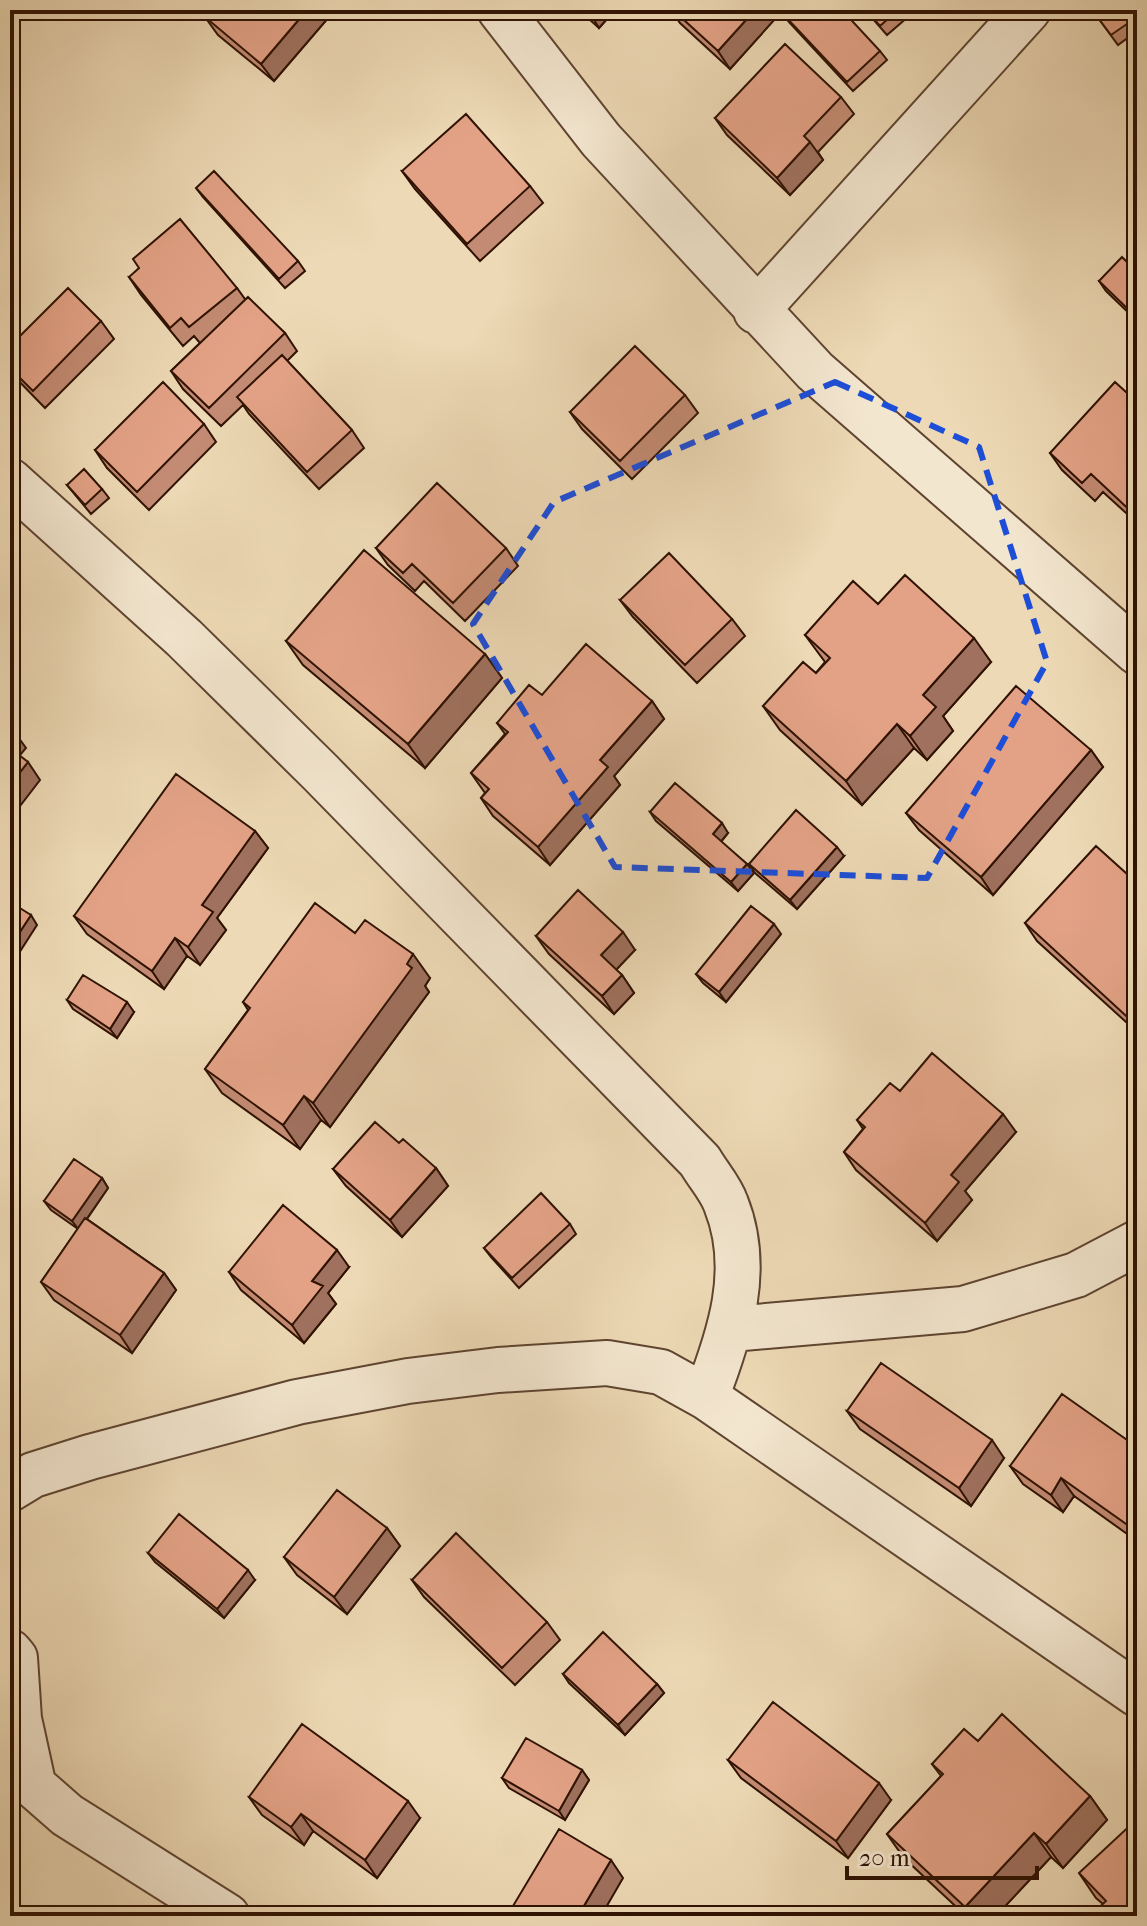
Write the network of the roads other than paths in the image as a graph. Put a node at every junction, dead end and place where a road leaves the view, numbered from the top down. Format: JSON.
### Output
{"nodes":[{"id":1,"x":500,"y":10,"type":"edge"},
{"id":2,"x":1028,"y":10,"type":"edge"},
{"id":3,"x":756,"y":311,"type":"junction"},
{"id":4,"x":10,"y":481,"type":"edge"},
{"id":5,"x":1137,"y":652,"type":"edge"},
{"id":6,"x":1137,"y":1243,"type":"edge"},
{"id":7,"x":732,"y":1329,"type":"junction"},
{"id":8,"x":706,"y":1397,"type":"junction"},
{"id":9,"x":10,"y":1489,"type":"edge"},
{"id":10,"x":10,"y":1652,"type":"edge"},
{"id":11,"x":1137,"y":1694,"type":"edge"},
{"id":12,"x":22,"y":1774,"type":"edge"},
{"id":13,"x":227,"y":1916,"type":"edge"}],
"edges":[{"from":1,"to":3,"type":"street"},
{"from":2,"to":3,"type":"street"},
{"from":3,"to":5,"type":"street"},
{"from":4,"to":7,"type":"street"},
{"from":6,"to":7,"type":"street"},
{"from":7,"to":8,"type":"street"},
{"from":8,"to":9,"type":"street"},
{"from":8,"to":11,"type":"street"},
{"from":10,"to":12,"type":"street"},
{"from":12,"to":13,"type":"street"}]}
